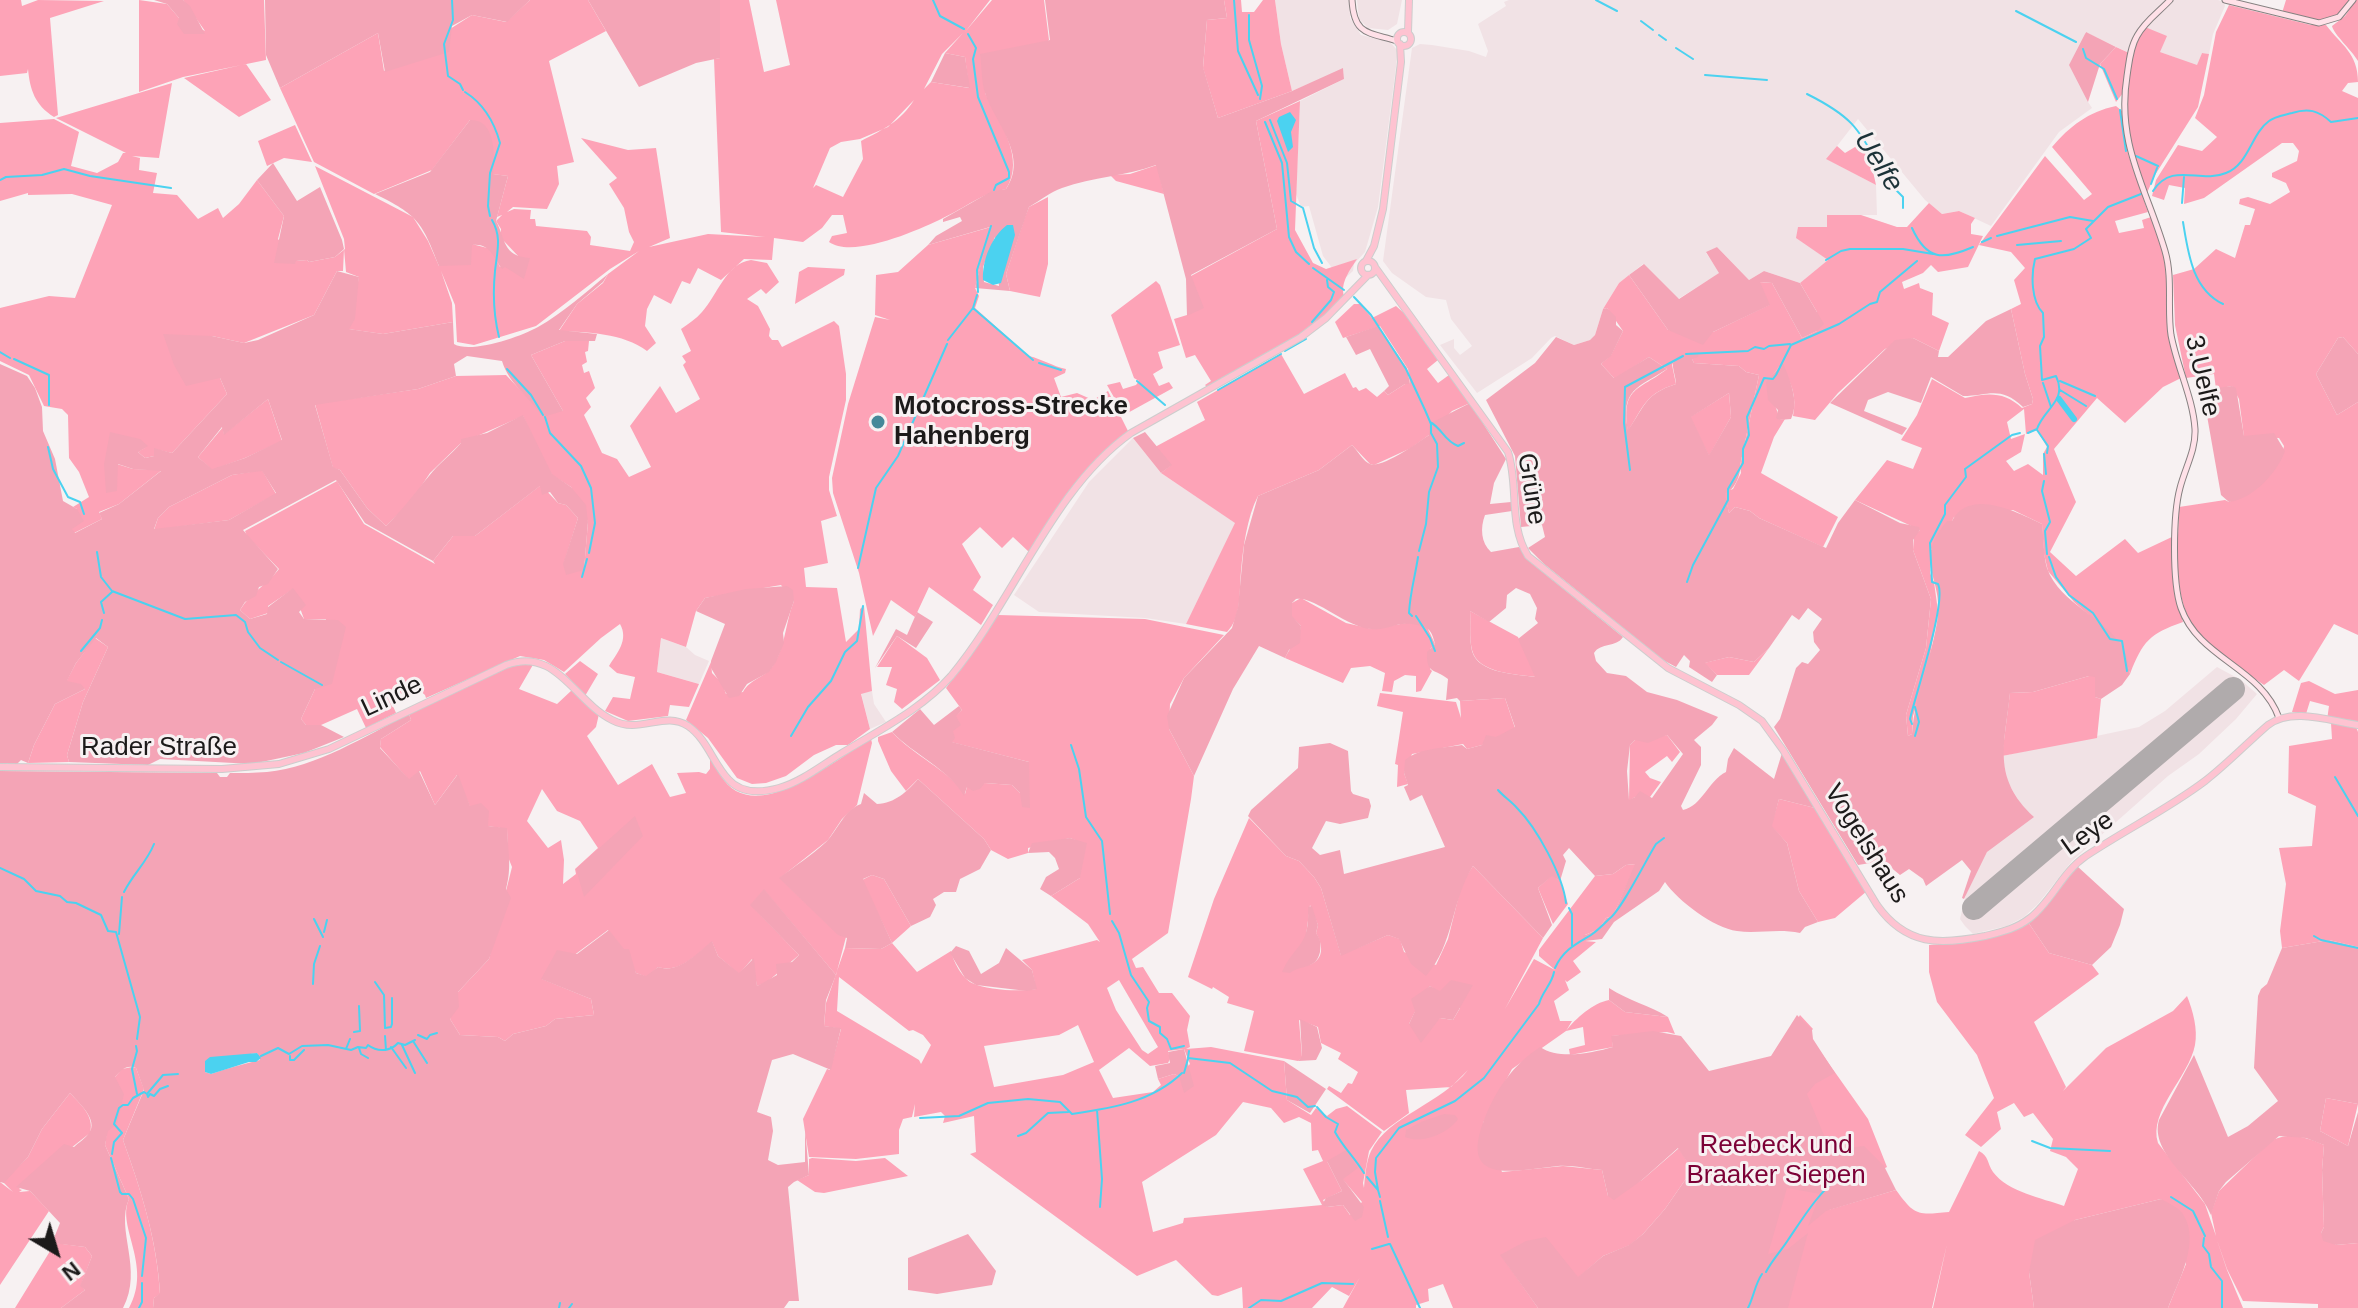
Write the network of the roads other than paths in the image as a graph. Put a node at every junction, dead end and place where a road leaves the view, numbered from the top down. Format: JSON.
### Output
{"nodes":[{"id":1,"x":1352,"y":0,"type":"edge"},
{"id":2,"x":1409,"y":0,"type":"edge"},
{"id":3,"x":2170,"y":0,"type":"edge"},
{"id":4,"x":2225,"y":0,"type":"edge"},
{"id":5,"x":2353,"y":0,"type":"edge"},
{"id":6,"x":1402,"y":38,"type":"junction"},
{"id":7,"x":1372,"y":263,"type":"junction"},
{"id":8,"x":1367,"y":273,"type":"junction"},
{"id":9,"x":1387,"y":283,"type":"junction"},
{"id":10,"x":1734,"y":702,"type":"joint"},
{"id":11,"x":2279,"y":718,"type":"junction"},
{"id":12,"x":2358,"y":725,"type":"edge"},
{"id":13,"x":316,"y":754,"type":"joint"},
{"id":14,"x":0,"y":767,"type":"edge"},
{"id":15,"x":1999,"y":933,"type":"joint"}],
"edges":[{"from":1,"to":6,"type":"street"},
{"from":2,"to":6,"type":"main road"},
{"from":3,"to":11,"type":"street","name":"3.Uelfe"},
{"from":4,"to":5,"type":"street"},
{"from":6,"to":7,"type":"main road"},
{"from":7,"to":8,"type":"main road"},
{"from":7,"to":8,"type":"main road"},
{"from":7,"to":9,"type":"main road","name":"Grüne"},
{"from":8,"to":9,"type":"main road","name":"Grüne"},
{"from":8,"to":13,"type":"main road","name":"Linde"},
{"from":9,"to":10,"type":"main road","name":"Grüne"},
{"from":10,"to":15,"type":"main road","name":"Vogelshaus"},
{"from":11,"to":12,"type":"main road"},
{"from":11,"to":15,"type":"main road","name":"Leye"},
{"from":13,"to":14,"type":"main road","name":"Rader Straße"}]}
